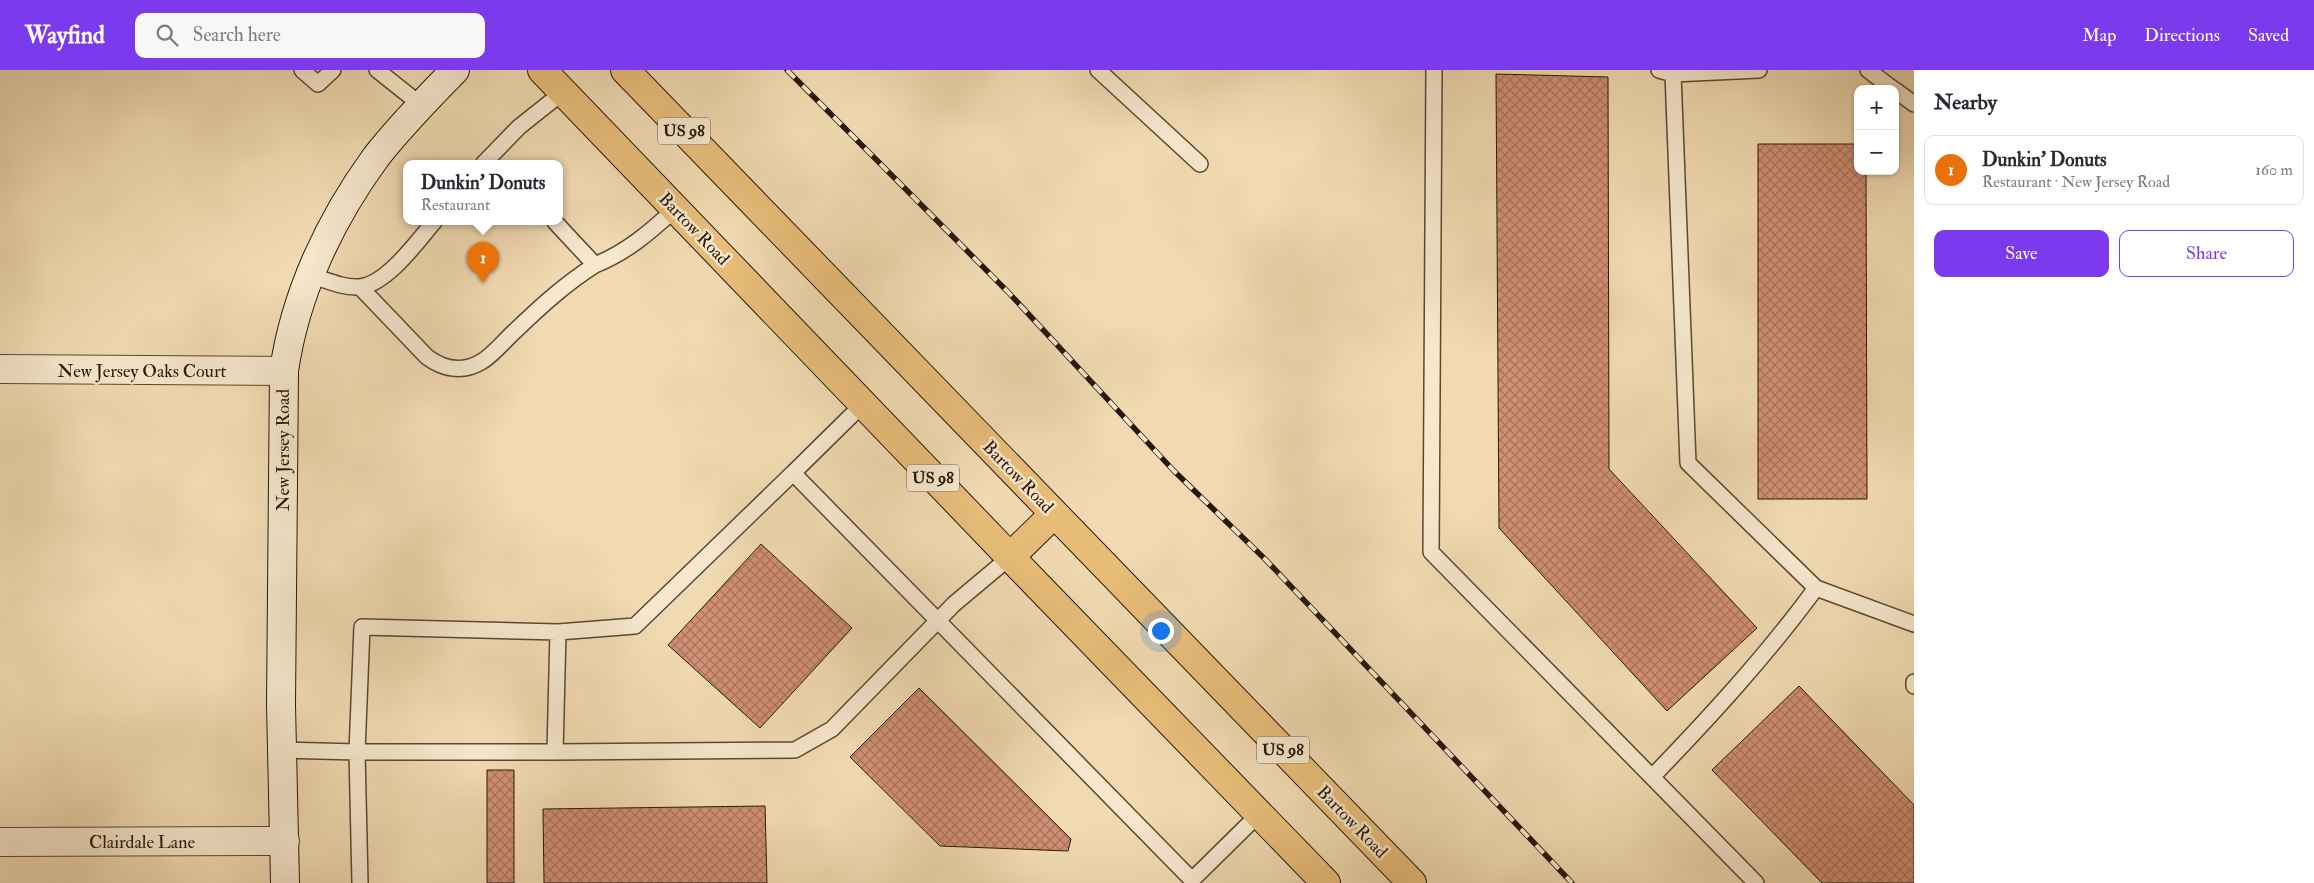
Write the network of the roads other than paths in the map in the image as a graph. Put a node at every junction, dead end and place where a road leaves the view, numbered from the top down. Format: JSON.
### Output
{"nodes":[{"id":1,"x":302,"y":70,"type":"edge"},
{"id":2,"x":333,"y":70,"type":"edge"},
{"id":3,"x":377,"y":70,"type":"edge"},
{"id":4,"x":455,"y":70,"type":"edge"},
{"id":5,"x":542,"y":70,"type":"edge"},
{"id":6,"x":625,"y":70,"type":"edge"},
{"id":7,"x":1098,"y":70,"type":"edge"},
{"id":8,"x":1434,"y":70,"type":"edge"},
{"id":9,"x":1759,"y":70,"type":"edge"},
{"id":10,"x":1868,"y":70,"type":"edge"},
{"id":11,"x":1666,"y":72,"type":"edge"},
{"id":12,"x":1889,"y":85,"type":"edge"},
{"id":13,"x":563,"y":92,"type":"junction"},
{"id":14,"x":1899,"y":93,"type":"edge"},
{"id":15,"x":1914,"y":104,"type":"edge"},
{"id":16,"x":421,"y":105,"type":"junction"},
{"id":17,"x":494,"y":160,"type":"edge"},
{"id":18,"x":1200,"y":164,"type":"dead end"},
{"id":19,"x":675,"y":209,"type":"junction"},
{"id":20,"x":431,"y":225,"type":"edge"},
{"id":21,"x":558,"y":225,"type":"edge"},
{"id":22,"x":596,"y":265,"type":"junction"},
{"id":23,"x":310,"y":275,"type":"junction"},
{"id":24,"x":360,"y":287,"type":"junction"},
{"id":25,"x":0,"y":369,"type":"edge"},
{"id":26,"x":284,"y":371,"type":"junction"},
{"id":27,"x":862,"y":404,"type":"junction"},
{"id":28,"x":793,"y":473,"type":"junction"},
{"id":29,"x":1054,"y":514,"type":"junction"},
{"id":30,"x":1010,"y":558,"type":"junction"},
{"id":31,"x":1816,"y":588,"type":"junction"},
{"id":32,"x":939,"y":620,"type":"junction"},
{"id":33,"x":1914,"y":624,"type":"edge"},
{"id":34,"x":558,"y":632,"type":"junction"},
{"id":35,"x":1914,"y":682,"type":"edge"},
{"id":36,"x":1914,"y":686,"type":"edge"},
{"id":37,"x":282,"y":750,"type":"junction"},
{"id":38,"x":357,"y":752,"type":"junction"},
{"id":39,"x":555,"y":752,"type":"junction"},
{"id":40,"x":1652,"y":777,"type":"junction"},
{"id":41,"x":1259,"y":814,"type":"junction"},
{"id":42,"x":285,"y":841,"type":"junction"},
{"id":43,"x":0,"y":842,"type":"edge"},
{"id":44,"x":1191,"y":881,"type":"edge"},
{"id":45,"x":285,"y":883,"type":"edge"},
{"id":46,"x":360,"y":883,"type":"edge"},
{"id":47,"x":1326,"y":883,"type":"edge"},
{"id":48,"x":1412,"y":883,"type":"edge"},
{"id":49,"x":1756,"y":883,"type":"edge"}],
"edges":[{"from":1,"to":2,"type":"lane"},
{"from":3,"to":16,"type":"lane"},
{"from":4,"to":16,"type":"street","name":"New Jersey Road"},
{"from":5,"to":13,"type":"main road","name":"Bartow Road","number":"US 98"},
{"from":6,"to":29,"type":"main road","name":"Bartow Road","number":"US 98"},
{"from":7,"to":18,"type":"lane"},
{"from":8,"to":40,"type":"lane"},
{"from":9,"to":11,"type":"lane"},
{"from":10,"to":12,"type":"lane"},
{"from":11,"to":31,"type":"lane"},
{"from":13,"to":17,"type":"lane"},
{"from":13,"to":19,"type":"main road","name":"Bartow Road","number":"US 98"},
{"from":14,"to":15,"type":"lane"},
{"from":16,"to":23,"type":"street","name":"New Jersey Road"},
{"from":19,"to":22,"type":"lane"},
{"from":19,"to":27,"type":"main road","name":"Bartow Road","number":"US 98"},
{"from":20,"to":24,"type":"lane"},
{"from":21,"to":22,"type":"lane"},
{"from":22,"to":24,"type":"lane"},
{"from":23,"to":24,"type":"lane"},
{"from":23,"to":26,"type":"street","name":"New Jersey Road"},
{"from":25,"to":26,"type":"street","name":"New Jersey Oaks Court"},
{"from":26,"to":37,"type":"street","name":"New Jersey Road"},
{"from":27,"to":28,"type":"lane"},
{"from":27,"to":30,"type":"main road","name":"Bartow Road","number":"US 98"},
{"from":28,"to":32,"type":"lane"},
{"from":28,"to":34,"type":"lane"},
{"from":29,"to":30,"type":"main road"},
{"from":29,"to":48,"type":"main road","name":"Bartow Road","number":"US 98"},
{"from":30,"to":32,"type":"lane"},
{"from":30,"to":41,"type":"main road","name":"Bartow Road","number":"US 98"},
{"from":31,"to":33,"type":"lane"},
{"from":31,"to":40,"type":"lane"},
{"from":32,"to":39,"type":"lane"},
{"from":32,"to":44,"type":"lane"},
{"from":34,"to":38,"type":"lane"},
{"from":34,"to":39,"type":"lane"},
{"from":35,"to":36,"type":"lane"},
{"from":37,"to":38,"type":"lane"},
{"from":37,"to":42,"type":"street","name":"New Jersey Road"},
{"from":38,"to":39,"type":"lane"},
{"from":38,"to":46,"type":"lane"},
{"from":40,"to":49,"type":"lane"},
{"from":41,"to":44,"type":"lane"},
{"from":41,"to":47,"type":"main road","name":"Bartow Road","number":"US 98"},
{"from":42,"to":43,"type":"street","name":"Clairdale Lane"},
{"from":42,"to":45,"type":"street","name":"New Jersey Road"}]}
